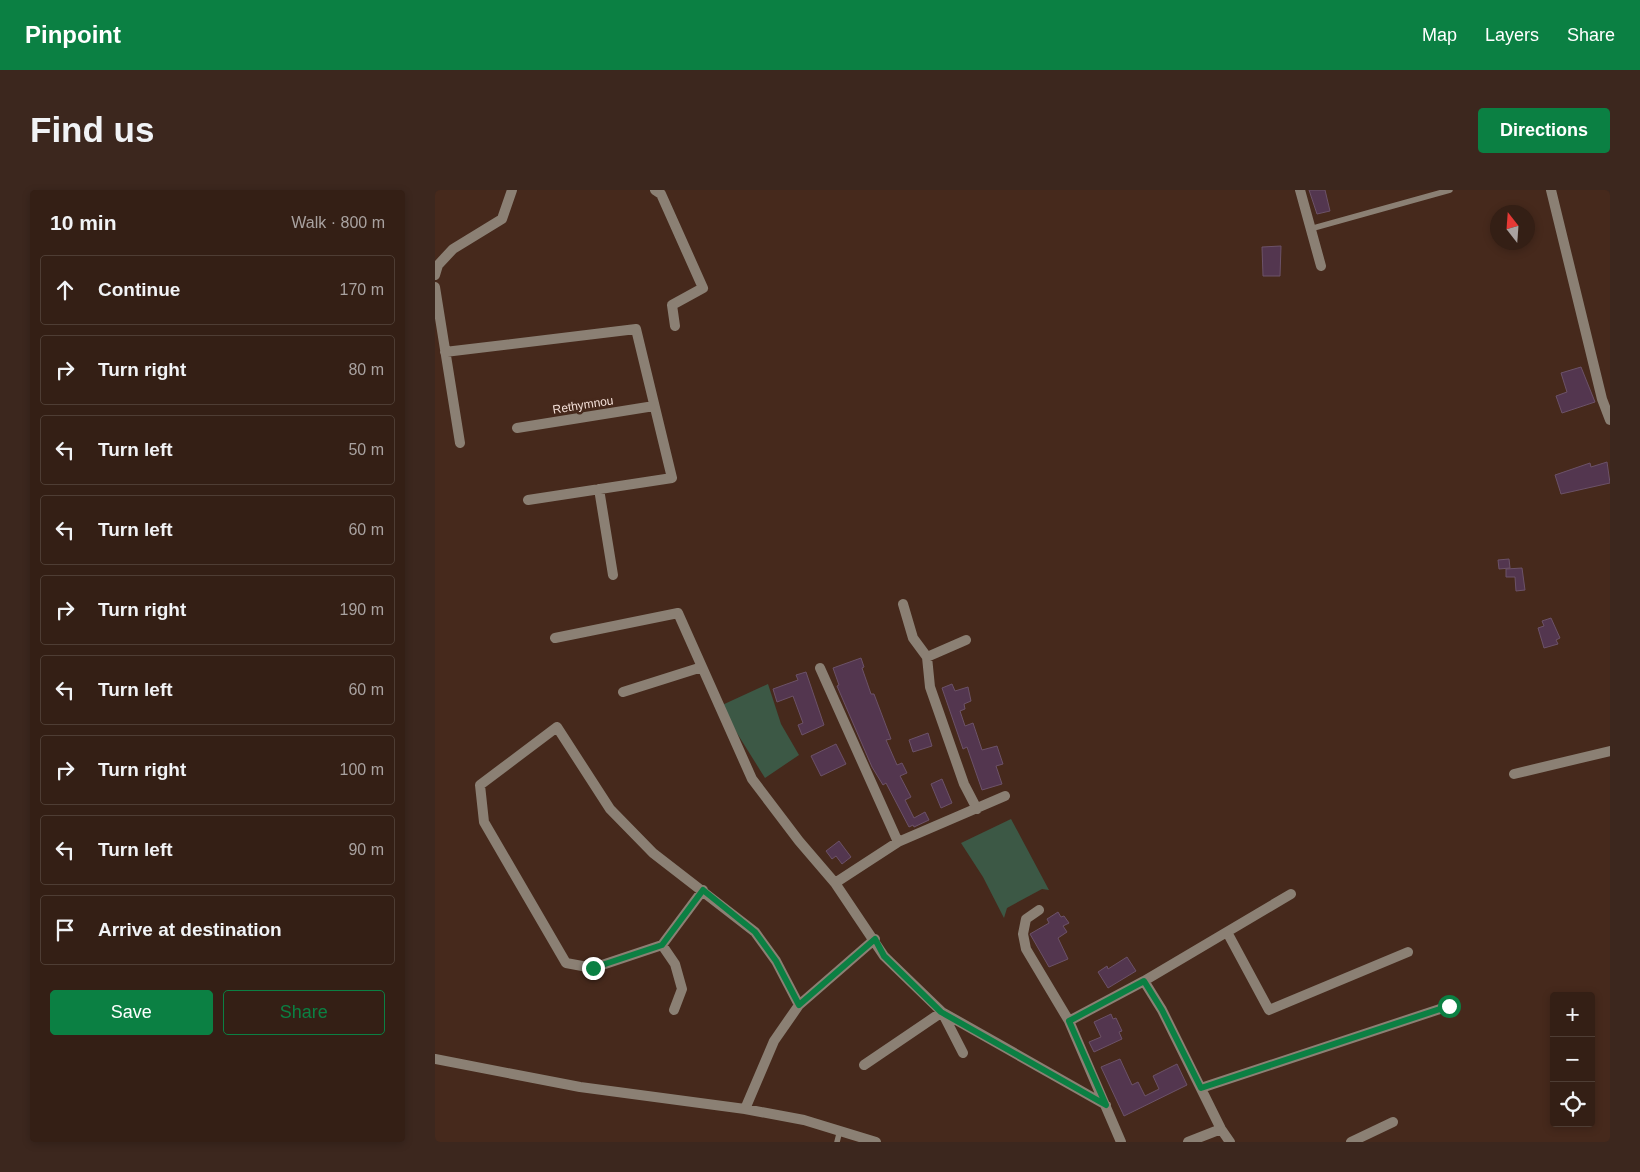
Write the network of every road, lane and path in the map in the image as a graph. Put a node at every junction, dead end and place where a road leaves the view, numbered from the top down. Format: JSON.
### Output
{"nodes":[{"id":1,"x":512,"y":190,"type":"edge"},
{"id":2,"x":655,"y":190,"type":"edge"},
{"id":3,"x":1300,"y":190,"type":"edge"},
{"id":4,"x":1450,"y":190,"type":"edge"},
{"id":5,"x":1551,"y":190,"type":"edge"},
{"id":6,"x":1310,"y":229,"type":"junction"},
{"id":7,"x":1321,"y":266,"type":"dead end"},
{"id":8,"x":435,"y":275,"type":"edge"},
{"id":9,"x":435,"y":287,"type":"edge"},
{"id":10,"x":675,"y":326,"type":"dead end"},
{"id":11,"x":445,"y":352,"type":"junction"},
{"id":12,"x":654,"y":406,"type":"junction"},
{"id":13,"x":1610,"y":420,"type":"edge"},
{"id":14,"x":517,"y":428,"type":"dead end"},
{"id":15,"x":460,"y":443,"type":"dead end"},
{"id":16,"x":599,"y":489,"type":"junction"},
{"id":17,"x":528,"y":500,"type":"dead end"},
{"id":18,"x":613,"y":575,"type":"dead end"},
{"id":19,"x":903,"y":604,"type":"dead end"},
{"id":20,"x":555,"y":638,"type":"dead end"},
{"id":21,"x":966,"y":640,"type":"dead end"},
{"id":22,"x":927,"y":657,"type":"junction"},
{"id":23,"x":702,"y":668,"type":"junction"},
{"id":24,"x":820,"y":668,"type":"dead end"},
{"id":25,"x":623,"y":692,"type":"dead end"},
{"id":26,"x":1610,"y":751,"type":"edge"},
{"id":27,"x":1514,"y":774,"type":"dead end"},
{"id":28,"x":1005,"y":796,"type":"dead end"},
{"id":29,"x":977,"y":809,"type":"junction"},
{"id":30,"x":898,"y":842,"type":"junction"},
{"id":31,"x":835,"y":883,"type":"junction"},
{"id":32,"x":703,"y":890,"type":"junction"},
{"id":33,"x":1291,"y":894,"type":"dead end"},
{"id":34,"x":1039,"y":910,"type":"dead end"},
{"id":35,"x":1227,"y":932,"type":"junction"},
{"id":36,"x":875,"y":939,"type":"junction"},
{"id":37,"x":662,"y":945,"type":"junction"},
{"id":38,"x":1408,"y":952,"type":"dead end"},
{"id":39,"x":1144,"y":981,"type":"junction"},
{"id":40,"x":799,"y":1005,"type":"junction"},
{"id":41,"x":1449,"y":1006,"type":"dead end"},
{"id":42,"x":675,"y":1010,"type":"dead end"},
{"id":43,"x":941,"y":1012,"type":"junction"},
{"id":44,"x":1069,"y":1021,"type":"junction"},
{"id":45,"x":963,"y":1053,"type":"dead end"},
{"id":46,"x":435,"y":1059,"type":"edge"},
{"id":47,"x":863,"y":1065,"type":"dead end"},
{"id":48,"x":1201,"y":1088,"type":"junction"},
{"id":49,"x":1106,"y":1105,"type":"junction"},
{"id":50,"x":745,"y":1108,"type":"junction"},
{"id":51,"x":1393,"y":1122,"type":"dead end"},
{"id":52,"x":1221,"y":1129,"type":"junction"},
{"id":53,"x":840,"y":1130,"type":"junction"},
{"id":54,"x":837,"y":1142,"type":"edge"},
{"id":55,"x":876,"y":1142,"type":"edge"},
{"id":56,"x":1121,"y":1142,"type":"edge"},
{"id":57,"x":1188,"y":1142,"type":"edge"},
{"id":58,"x":1230,"y":1142,"type":"edge"},
{"id":59,"x":1351,"y":1142,"type":"edge"}],
"edges":[{"from":1,"to":8,"type":"street"},
{"from":2,"to":10,"type":"street"},
{"from":3,"to":6,"type":"street"},
{"from":4,"to":6,"type":"lane"},
{"from":5,"to":13,"type":"street"},
{"from":6,"to":7,"type":"street"},
{"from":9,"to":11,"type":"street"},
{"from":11,"to":12,"type":"street"},
{"from":11,"to":15,"type":"street"},
{"from":12,"to":14,"type":"street","name":"Rethymnou"},
{"from":12,"to":16,"type":"street"},
{"from":16,"to":17,"type":"street"},
{"from":16,"to":18,"type":"street"},
{"from":19,"to":22,"type":"street"},
{"from":20,"to":23,"type":"street"},
{"from":21,"to":22,"type":"street"},
{"from":22,"to":29,"type":"street"},
{"from":23,"to":25,"type":"street"},
{"from":23,"to":31,"type":"street"},
{"from":24,"to":30,"type":"street"},
{"from":26,"to":27,"type":"street"},
{"from":28,"to":29,"type":"street"},
{"from":29,"to":30,"type":"street"},
{"from":30,"to":31,"type":"street"},
{"from":31,"to":36,"type":"street"},
{"from":32,"to":37,"type":"street"},
{"from":32,"to":37,"type":"street"},
{"from":32,"to":40,"type":"street"},
{"from":33,"to":35,"type":"street"},
{"from":34,"to":44,"type":"street"},
{"from":35,"to":38,"type":"street"},
{"from":35,"to":39,"type":"street"},
{"from":36,"to":40,"type":"street"},
{"from":36,"to":43,"type":"street"},
{"from":37,"to":42,"type":"street"},
{"from":39,"to":44,"type":"street"},
{"from":39,"to":48,"type":"street"},
{"from":40,"to":50,"type":"street"},
{"from":41,"to":48,"type":"street"},
{"from":43,"to":45,"type":"street"},
{"from":43,"to":47,"type":"street"},
{"from":43,"to":49,"type":"street"},
{"from":44,"to":49,"type":"street"},
{"from":46,"to":50,"type":"street"},
{"from":48,"to":52,"type":"street"},
{"from":49,"to":56,"type":"street"},
{"from":50,"to":53,"type":"street"},
{"from":51,"to":59,"type":"street"},
{"from":52,"to":57,"type":"street"},
{"from":52,"to":58,"type":"street"},
{"from":53,"to":54,"type":"lane"},
{"from":53,"to":55,"type":"street"}]}
